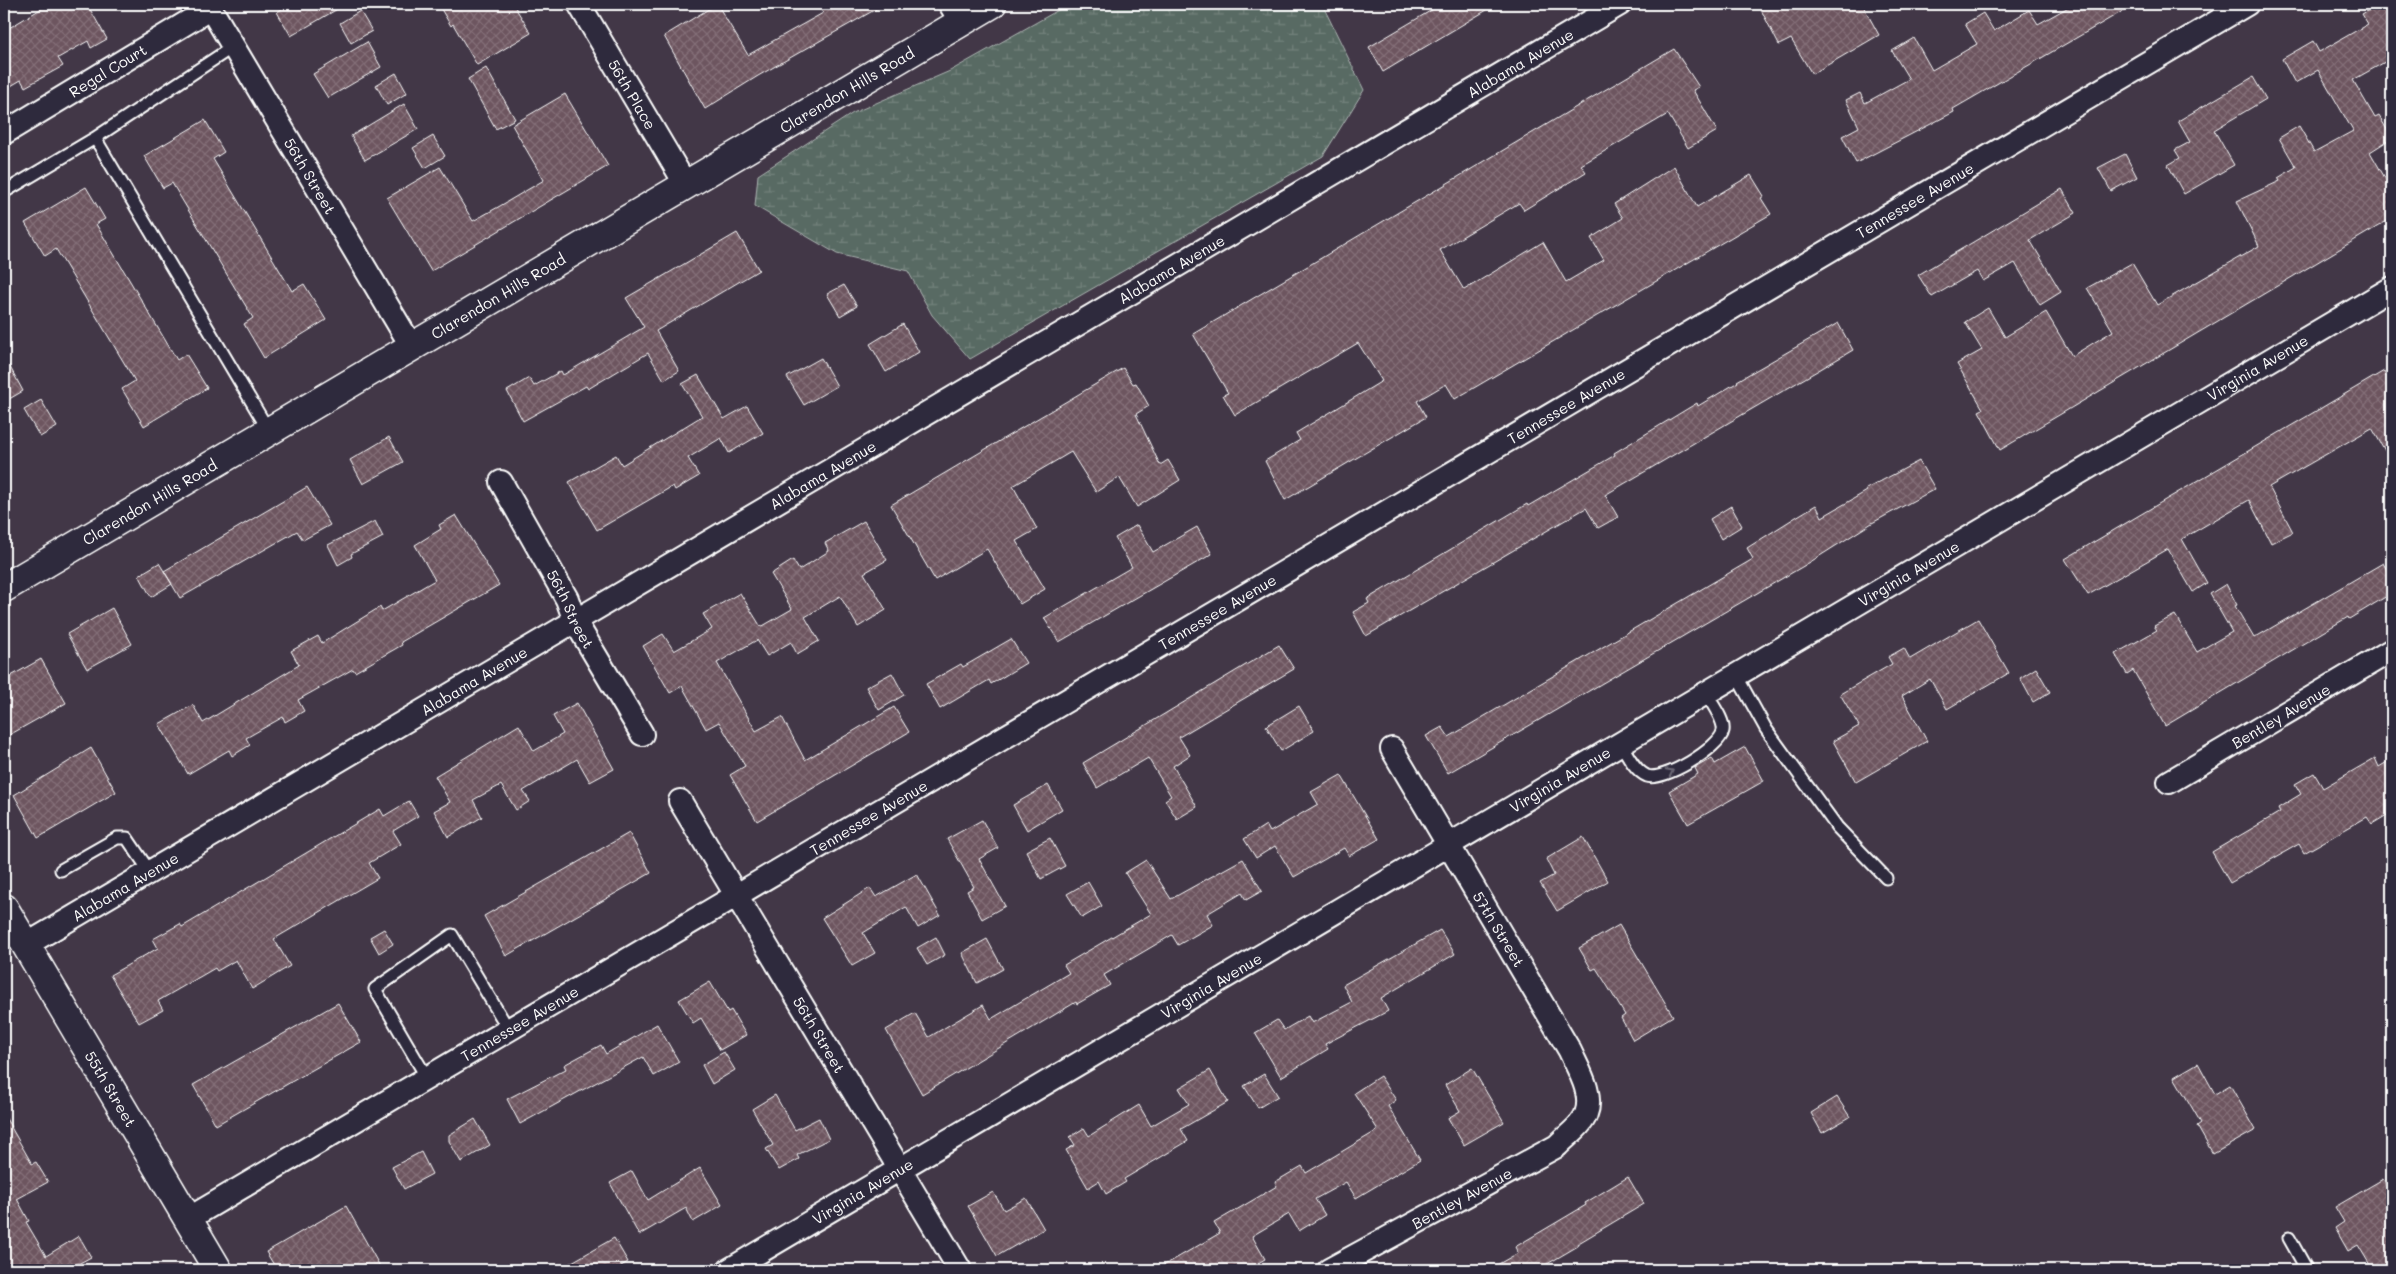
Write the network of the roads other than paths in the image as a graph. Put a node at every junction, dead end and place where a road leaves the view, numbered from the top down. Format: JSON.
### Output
{"nodes":[{"id":1,"x":579,"y":4,"type":"edge"},
{"id":2,"x":992,"y":4,"type":"edge"},
{"id":3,"x":1620,"y":4,"type":"edge"},
{"id":4,"x":2247,"y":4,"type":"edge"},
{"id":5,"x":210,"y":6,"type":"edge"},
{"id":6,"x":956,"y":13,"type":"edge"},
{"id":7,"x":234,"y":46,"type":"junction"},
{"id":8,"x":4,"y":133,"type":"edge"},
{"id":9,"x":95,"y":138,"type":"junction"},
{"id":10,"x":686,"y":185,"type":"junction"},
{"id":11,"x":4,"y":192,"type":"edge"},
{"id":12,"x":2392,"y":288,"type":"edge"},
{"id":13,"x":412,"y":347,"type":"junction"},
{"id":14,"x":269,"y":431,"type":"junction"},
{"id":15,"x":501,"y":482,"type":"dead end"},
{"id":16,"x":4,"y":588,"type":"edge"},
{"id":17,"x":575,"y":621,"type":"junction"},
{"id":18,"x":2392,"y":650,"type":"edge"},
{"id":19,"x":1736,"y":675,"type":"junction"},
{"id":20,"x":1706,"y":693,"type":"junction"},
{"id":21,"x":642,"y":734,"type":"dead end"},
{"id":22,"x":1621,"y":744,"type":"junction"},
{"id":23,"x":1392,"y":749,"type":"dead end"},
{"id":24,"x":2169,"y":782,"type":"dead end"},
{"id":25,"x":680,"y":801,"type":"dead end"},
{"id":26,"x":1449,"y":845,"type":"junction"},
{"id":27,"x":62,"y":870,"type":"dead end"},
{"id":28,"x":150,"y":872,"type":"junction"},
{"id":29,"x":1886,"y":878,"type":"dead end"},
{"id":30,"x":737,"y":895,"type":"junction"},
{"id":31,"x":4,"y":908,"type":"edge"},
{"id":32,"x":26,"y":945,"type":"junction"},
{"id":33,"x":509,"y":1030,"type":"junction"},
{"id":34,"x":427,"y":1078,"type":"junction"},
{"id":35,"x":1586,"y":1116,"type":"joint"},
{"id":36,"x":900,"y":1169,"type":"junction"},
{"id":37,"x":188,"y":1219,"type":"junction"},
{"id":38,"x":2289,"y":1238,"type":"dead end"},
{"id":39,"x":218,"y":1270,"type":"edge"},
{"id":40,"x":729,"y":1270,"type":"edge"},
{"id":41,"x":960,"y":1270,"type":"edge"},
{"id":42,"x":1329,"y":1270,"type":"edge"},
{"id":43,"x":2307,"y":1270,"type":"edge"}],
"edges":[{"from":1,"to":10,"type":"street","name":"56th Place"},
{"from":2,"to":6,"type":"street","name":"Clarendon Hills Road"},
{"from":3,"to":17,"type":"street","name":"Alabama Avenue"},
{"from":4,"to":30,"type":"street","name":"Tennessee Avenue"},
{"from":5,"to":7,"type":"street","name":"56th Street"},
{"from":5,"to":8,"type":"street","name":"Regal Court"},
{"from":6,"to":10,"type":"street","name":"Clarendon Hills Road"},
{"from":7,"to":9,"type":"lane"},
{"from":7,"to":13,"type":"street","name":"56th Street"},
{"from":9,"to":11,"type":"lane"},
{"from":9,"to":14,"type":"lane"},
{"from":10,"to":13,"type":"street","name":"Clarendon Hills Road"},
{"from":12,"to":19,"type":"street","name":"Virginia Avenue"},
{"from":13,"to":14,"type":"street","name":"Clarendon Hills Road"},
{"from":14,"to":16,"type":"street","name":"Clarendon Hills Road"},
{"from":15,"to":17,"type":"street","name":"56th Street"},
{"from":17,"to":21,"type":"street","name":"56th Street"},
{"from":17,"to":28,"type":"street","name":"Alabama Avenue"},
{"from":18,"to":24,"type":"street","name":"Bentley Avenue"},
{"from":19,"to":20,"type":"street","name":"Virginia Avenue"},
{"from":19,"to":29,"type":"lane"},
{"from":20,"to":22,"type":"street","name":"Virginia Avenue"},
{"from":22,"to":20,"type":"lane","one_way":true},
{"from":22,"to":26,"type":"street","name":"Virginia Avenue"},
{"from":23,"to":26,"type":"street","name":"57th Street"},
{"from":25,"to":30,"type":"street","name":"56th Street"},
{"from":26,"to":35,"type":"street","name":"57th Street"},
{"from":26,"to":36,"type":"street","name":"Virginia Avenue"},
{"from":27,"to":28,"type":"lane"},
{"from":28,"to":32,"type":"street","name":"Alabama Avenue"},
{"from":30,"to":33,"type":"street","name":"Tennessee Avenue"},
{"from":30,"to":36,"type":"street","name":"56th Street"},
{"from":31,"to":32,"type":"street","name":"55th Street"},
{"from":32,"to":37,"type":"street","name":"55th Street"},
{"from":33,"to":34,"type":"street","name":"Tennessee Avenue"},
{"from":33,"to":34,"type":"lane"},
{"from":34,"to":37,"type":"street","name":"Tennessee Avenue"},
{"from":35,"to":42,"type":"street","name":"Bentley Avenue"},
{"from":36,"to":40,"type":"street","name":"Virginia Avenue"},
{"from":36,"to":41,"type":"street","name":"56th Street"},
{"from":37,"to":39,"type":"street","name":"55th Street"},
{"from":38,"to":43,"type":"lane"}]}
